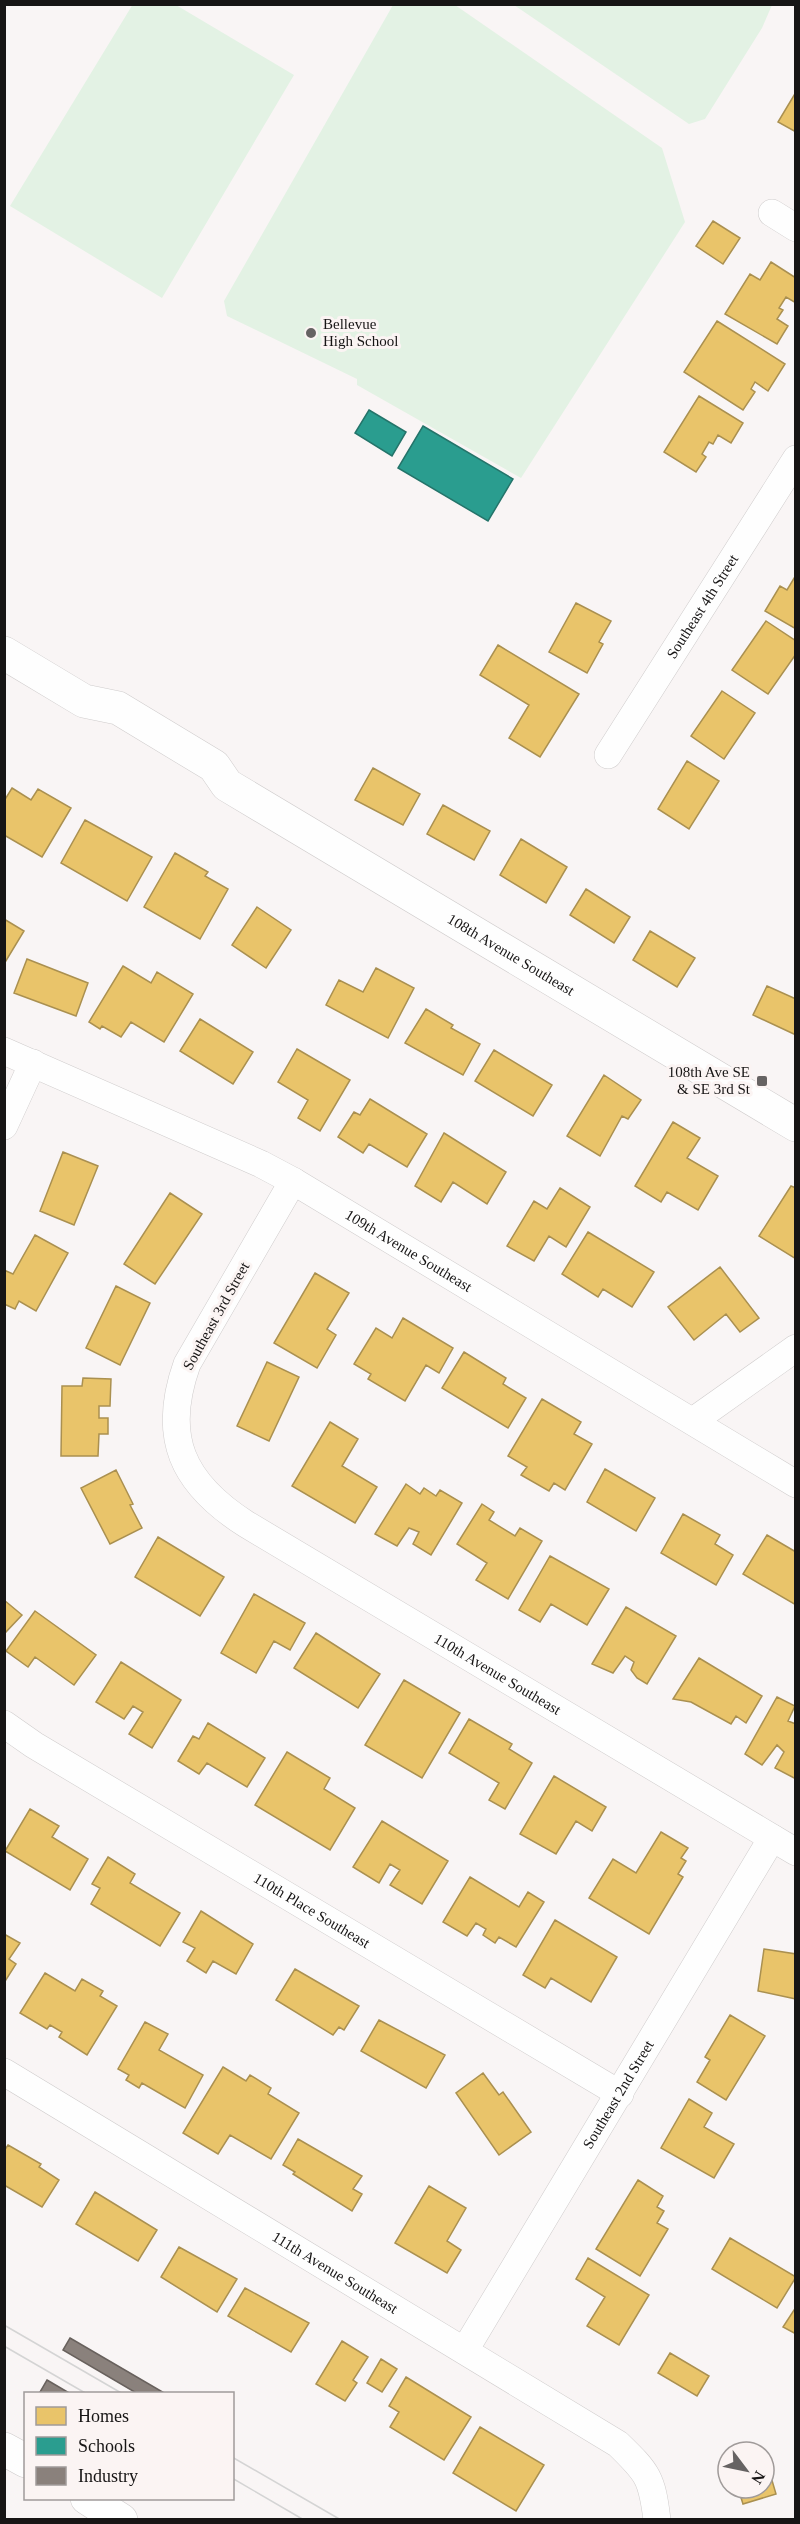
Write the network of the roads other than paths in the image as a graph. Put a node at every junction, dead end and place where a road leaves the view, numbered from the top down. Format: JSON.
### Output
{"nodes":[{"id":1,"x":772,"y":213,"type":"dead end"},
{"id":2,"x":795,"y":228,"type":"edge"},
{"id":3,"x":795,"y":459,"type":"edge"},
{"id":4,"x":4,"y":652,"type":"edge"},
{"id":5,"x":608,"y":755,"type":"dead end"},
{"id":6,"x":4,"y":1051,"type":"edge"},
{"id":7,"x":33,"y":1063,"type":"junction"},
{"id":8,"x":795,"y":1125,"type":"edge"},
{"id":9,"x":4,"y":1126,"type":"edge"},
{"id":10,"x":293,"y":1181,"type":"junction"},
{"id":11,"x":795,"y":1348,"type":"edge"},
{"id":12,"x":693,"y":1421,"type":"junction"},
{"id":13,"x":795,"y":1484,"type":"edge"},
{"id":14,"x":204,"y":1492,"type":"joint"},
{"id":15,"x":4,"y":1724,"type":"edge"},
{"id":16,"x":772,"y":1838,"type":"junction"},
{"id":17,"x":795,"y":1852,"type":"edge"},
{"id":18,"x":4,"y":2072,"type":"edge"},
{"id":19,"x":620,"y":2094,"type":"junction"},
{"id":20,"x":465,"y":2350,"type":"junction"},
{"id":21,"x":4,"y":2449,"type":"edge"},
{"id":22,"x":24,"y":2461,"type":"edge"},
{"id":23,"x":89,"y":2500,"type":"edge"},
{"id":24,"x":121,"y":2520,"type":"edge"},
{"id":25,"x":657,"y":2520,"type":"edge"}],
"edges":[{"from":1,"to":2,"type":"street"},
{"from":3,"to":5,"type":"street","name":"Southeast 4th Street"},
{"from":4,"to":8,"type":"street","name":"108th Avenue Southeast"},
{"from":6,"to":7,"type":"street","name":"109th Avenue Southeast"},
{"from":7,"to":9,"type":"street"},
{"from":7,"to":10,"type":"street","name":"109th Avenue Southeast"},
{"from":10,"to":12,"type":"street","name":"109th Avenue Southeast"},
{"from":10,"to":14,"type":"street","name":"Southeast 3rd Street"},
{"from":11,"to":12,"type":"street"},
{"from":12,"to":13,"type":"street","name":"109th Avenue Southeast"},
{"from":14,"to":16,"type":"street","name":"110th Avenue Southeast"},
{"from":15,"to":19,"type":"street","name":"110th Place Southeast"},
{"from":16,"to":17,"type":"street","name":"110th Avenue Southeast"},
{"from":16,"to":19,"type":"street","name":"Southeast 2nd Street"},
{"from":18,"to":20,"type":"street","name":"111th Avenue Southeast"},
{"from":19,"to":20,"type":"street","name":"Southeast 2nd Street"},
{"from":20,"to":25,"type":"street","name":"111th Avenue Southeast"},
{"from":21,"to":22,"type":"street"},
{"from":23,"to":24,"type":"street"}]}
